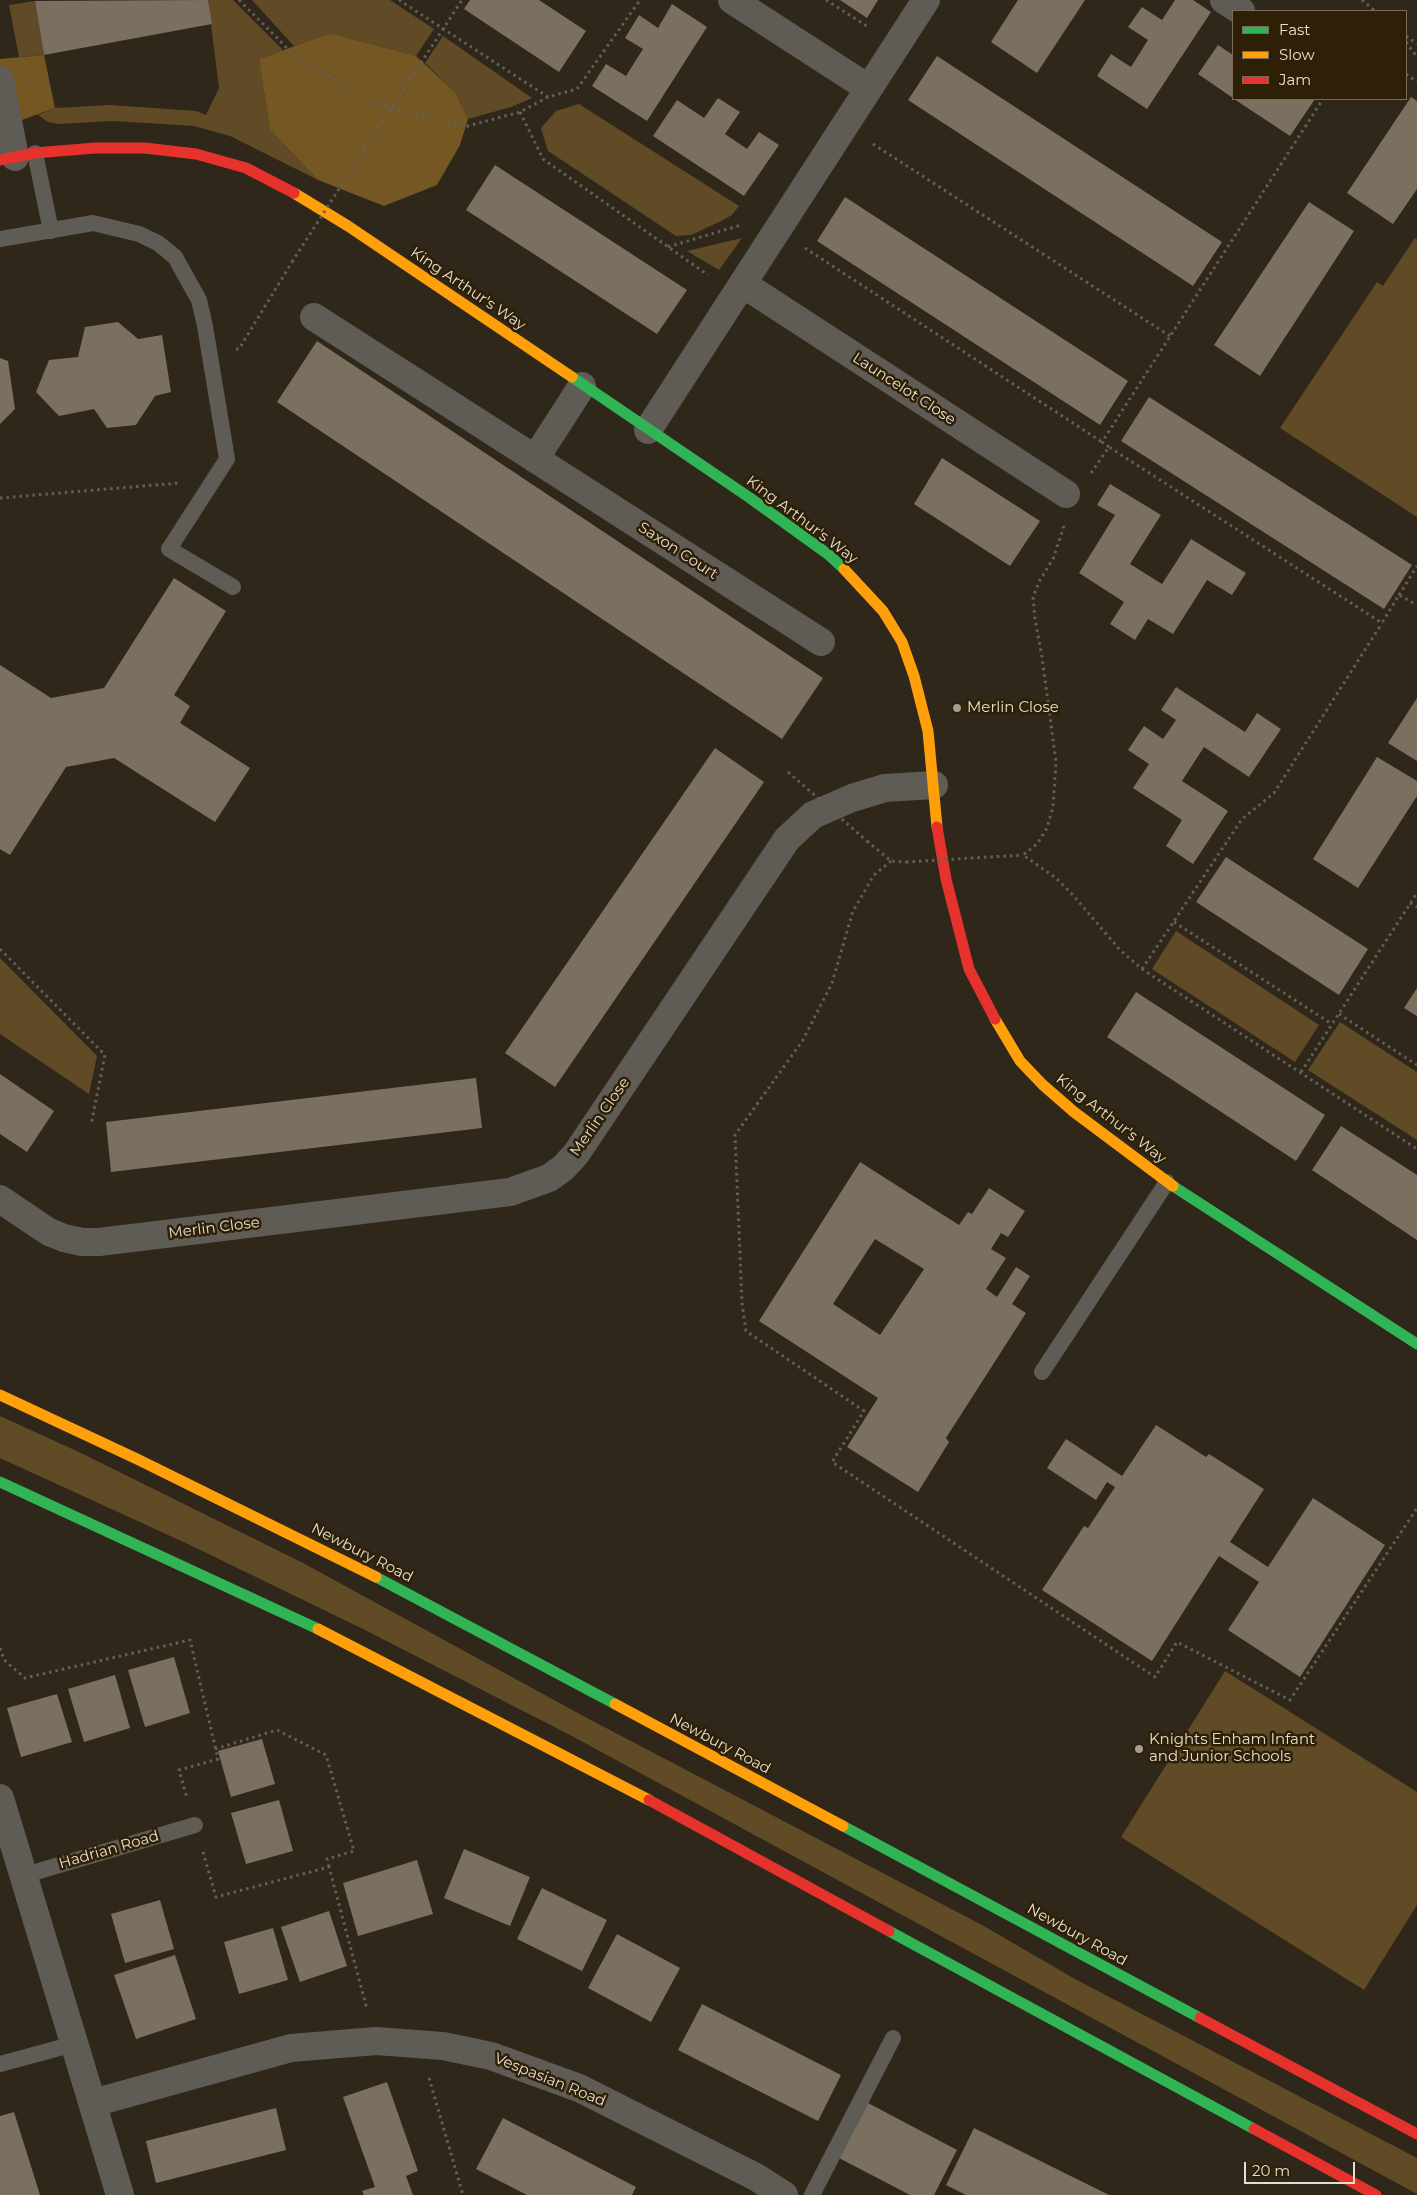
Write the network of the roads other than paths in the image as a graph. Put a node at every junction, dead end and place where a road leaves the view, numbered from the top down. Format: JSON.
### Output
{"nodes":[{"id":1,"x":732,"y":0,"type":"edge"},
{"id":2,"x":926,"y":0,"type":"edge"},
{"id":3,"x":1224,"y":0,"type":"edge"},
{"id":4,"x":1240,"y":10,"type":"edge"},
{"id":5,"x":0,"y":80,"type":"edge"},
{"id":6,"x":868,"y":88,"type":"junction"},
{"id":7,"x":17,"y":157,"type":"edge"},
{"id":8,"x":51,"y":231,"type":"junction"},
{"id":9,"x":0,"y":239,"type":"edge"},
{"id":10,"x":740,"y":289,"type":"junction"},
{"id":11,"x":314,"y":317,"type":"dead end"},
{"id":12,"x":582,"y":386,"type":"junction"},
{"id":13,"x":648,"y":430,"type":"junction"},
{"id":14,"x":535,"y":459,"type":"junction"},
{"id":15,"x":1070,"y":497,"type":"road end"},
{"id":16,"x":233,"y":587,"type":"dead end"},
{"id":17,"x":821,"y":642,"type":"dead end"},
{"id":18,"x":934,"y":785,"type":"junction"},
{"id":19,"x":1167,"y":1182,"type":"junction"},
{"id":20,"x":0,"y":1199,"type":"edge"},
{"id":21,"x":1417,"y":1344,"type":"edge"},
{"id":22,"x":1042,"y":1372,"type":"dead end"},
{"id":23,"x":0,"y":1395,"type":"edge"},
{"id":24,"x":0,"y":1482,"type":"edge"},
{"id":25,"x":0,"y":1798,"type":"edge"},
{"id":26,"x":195,"y":1825,"type":"dead end"},
{"id":27,"x":22,"y":1876,"type":"junction"},
{"id":28,"x":893,"y":2038,"type":"dead end"},
{"id":29,"x":74,"y":2044,"type":"junction"},
{"id":30,"x":0,"y":2064,"type":"edge"},
{"id":31,"x":93,"y":2103,"type":"junction"},
{"id":32,"x":1417,"y":2134,"type":"edge"},
{"id":33,"x":120,"y":2195,"type":"edge"},
{"id":34,"x":784,"y":2195,"type":"edge"},
{"id":35,"x":812,"y":2195,"type":"edge"},
{"id":36,"x":1376,"y":2195,"type":"edge"}],
"edges":[{"from":1,"to":6,"type":"street"},
{"from":2,"to":6,"type":"street"},
{"from":3,"to":4,"type":"street"},
{"from":5,"to":7,"type":"street"},
{"from":6,"to":10,"type":"street"},
{"from":7,"to":8,"type":"lane"},
{"from":7,"to":12,"type":"main road","name":"King Arthur's Way"},
{"from":8,"to":9,"type":"lane"},
{"from":8,"to":16,"type":"lane"},
{"from":10,"to":13,"type":"street"},
{"from":10,"to":15,"type":"street","name":"Launcelot Close"},
{"from":11,"to":14,"type":"street","name":"Saxon Court"},
{"from":12,"to":13,"type":"main road","name":"King Arthur's Way"},
{"from":12,"to":14,"type":"street"},
{"from":13,"to":18,"type":"main road","name":"King Arthur's Way"},
{"from":14,"to":17,"type":"street","name":"Saxon Court"},
{"from":18,"to":19,"type":"main road","name":"King Arthur's Way"},
{"from":18,"to":20,"type":"street","name":"Merlin Close"},
{"from":19,"to":21,"type":"main road","name":"King Arthur's Way"},
{"from":19,"to":22,"type":"lane"},
{"from":23,"to":32,"type":"main road","name":"Newbury Road"},
{"from":24,"to":36,"type":"main road"},
{"from":25,"to":27,"type":"street"},
{"from":26,"to":27,"type":"lane","name":"Hadrian Road"},
{"from":27,"to":29,"type":"street"},
{"from":28,"to":35,"type":"lane"},
{"from":29,"to":30,"type":"lane"},
{"from":29,"to":31,"type":"street"},
{"from":31,"to":33,"type":"street"},
{"from":31,"to":34,"type":"street","name":"Vespasian Road"}]}
